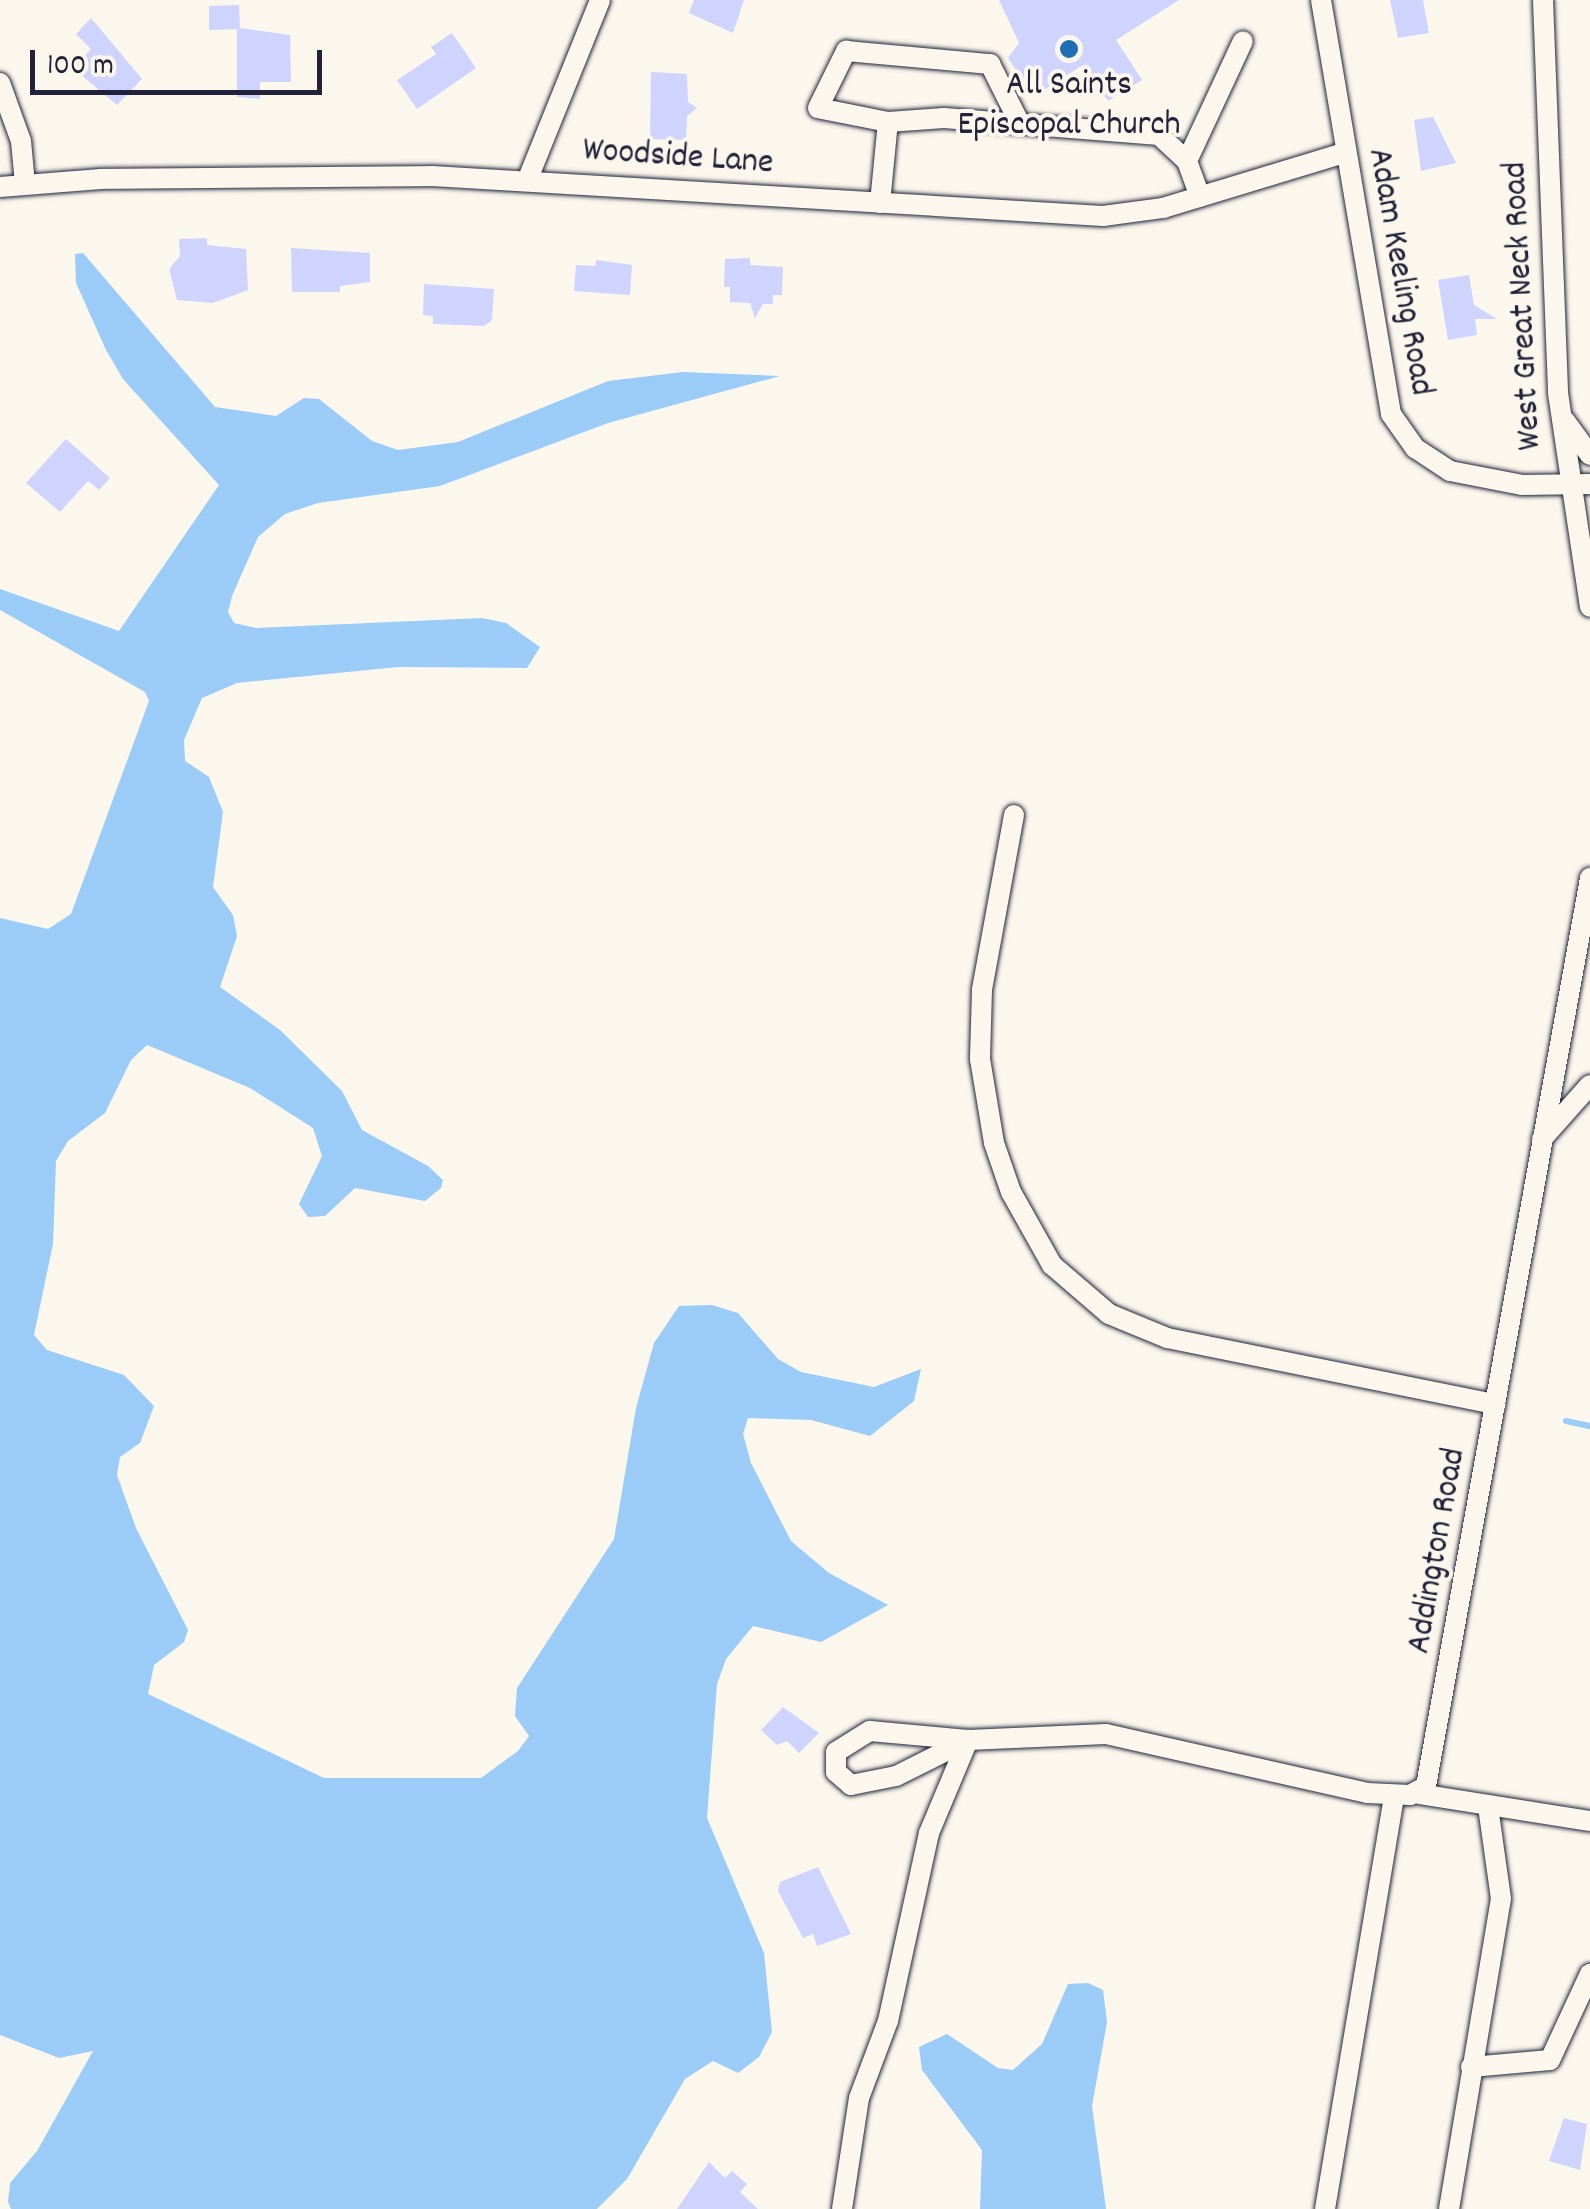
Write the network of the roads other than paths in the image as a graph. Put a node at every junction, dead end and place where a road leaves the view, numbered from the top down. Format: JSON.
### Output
{"nodes":[{"id":1,"x":600,"y":0,"type":"edge"},
{"id":2,"x":1321,"y":0,"type":"edge"},
{"id":3,"x":1544,"y":0,"type":"edge"},
{"id":4,"x":1242,"y":41,"type":"dead end"},
{"id":5,"x":0,"y":83,"type":"edge"},
{"id":6,"x":888,"y":122,"type":"junction"},
{"id":7,"x":1018,"y":122,"type":"junction"},
{"id":8,"x":1344,"y":153,"type":"junction"},
{"id":9,"x":1187,"y":162,"type":"junction"},
{"id":10,"x":527,"y":181,"type":"junction"},
{"id":11,"x":24,"y":184,"type":"junction"},
{"id":12,"x":0,"y":187,"type":"edge"},
{"id":13,"x":1200,"y":197,"type":"junction"},
{"id":14,"x":880,"y":203,"type":"junction"},
{"id":15,"x":1560,"y":412,"type":"junction"},
{"id":16,"x":1590,"y":456,"type":"edge"},
{"id":17,"x":1568,"y":484,"type":"junction"},
{"id":18,"x":1590,"y":484,"type":"edge"},
{"id":19,"x":1590,"y":607,"type":"edge"},
{"id":20,"x":1014,"y":815,"type":"dead end"},
{"id":21,"x":1590,"y":878,"type":"edge"},
{"id":22,"x":1590,"y":1084,"type":"edge"},
{"id":23,"x":1542,"y":1139,"type":"junction"},
{"id":24,"x":1496,"y":1404,"type":"junction"},
{"id":25,"x":968,"y":1740,"type":"junction"},
{"id":26,"x":1419,"y":1794,"type":"junction"},
{"id":27,"x":1394,"y":1796,"type":"junction"},
{"id":28,"x":1488,"y":1806,"type":"junction"},
{"id":29,"x":1590,"y":1821,"type":"edge"},
{"id":30,"x":1590,"y":1974,"type":"edge"},
{"id":31,"x":1471,"y":2067,"type":"junction"},
{"id":32,"x":842,"y":2209,"type":"edge"},
{"id":33,"x":1324,"y":2209,"type":"edge"},
{"id":34,"x":1449,"y":2209,"type":"edge"}],
"edges":[{"from":1,"to":10,"type":"street"},
{"from":2,"to":8,"type":"street","name":"Adam Keeling Road"},
{"from":3,"to":15,"type":"street","name":"West Great Neck Road"},
{"from":4,"to":9,"type":"street"},
{"from":5,"to":11,"type":"street"},
{"from":6,"to":7,"type":"street"},
{"from":6,"to":7,"type":"street"},
{"from":6,"to":14,"type":"street"},
{"from":7,"to":9,"type":"street"},
{"from":8,"to":13,"type":"street","name":"Woodside Lane"},
{"from":8,"to":17,"type":"street","name":"Adam Keeling Road"},
{"from":9,"to":13,"type":"street"},
{"from":10,"to":11,"type":"street","name":"Woodside Lane"},
{"from":10,"to":14,"type":"street","name":"Woodside Lane"},
{"from":11,"to":12,"type":"street","name":"Woodside Lane"},
{"from":13,"to":14,"type":"street","name":"Woodside Lane"},
{"from":15,"to":16,"type":"street"},
{"from":15,"to":17,"type":"street","name":"West Great Neck Road"},
{"from":17,"to":18,"type":"street","name":"Adam Keeling Road"},
{"from":17,"to":19,"type":"street","name":"West Great Neck Road"},
{"from":20,"to":24,"type":"street"},
{"from":21,"to":23,"type":"street","name":"Addington Road"},
{"from":22,"to":23,"type":"street"},
{"from":23,"to":24,"type":"street","name":"Addington Road"},
{"from":24,"to":26,"type":"street","name":"Addington Road"},
{"from":25,"to":25,"type":"street"},
{"from":25,"to":27,"type":"street"},
{"from":25,"to":32,"type":"street"},
{"from":26,"to":27,"type":"street"},
{"from":26,"to":28,"type":"street"},
{"from":27,"to":33,"type":"street"},
{"from":28,"to":29,"type":"street"},
{"from":28,"to":31,"type":"street"},
{"from":30,"to":31,"type":"street"},
{"from":31,"to":34,"type":"street"}]}
